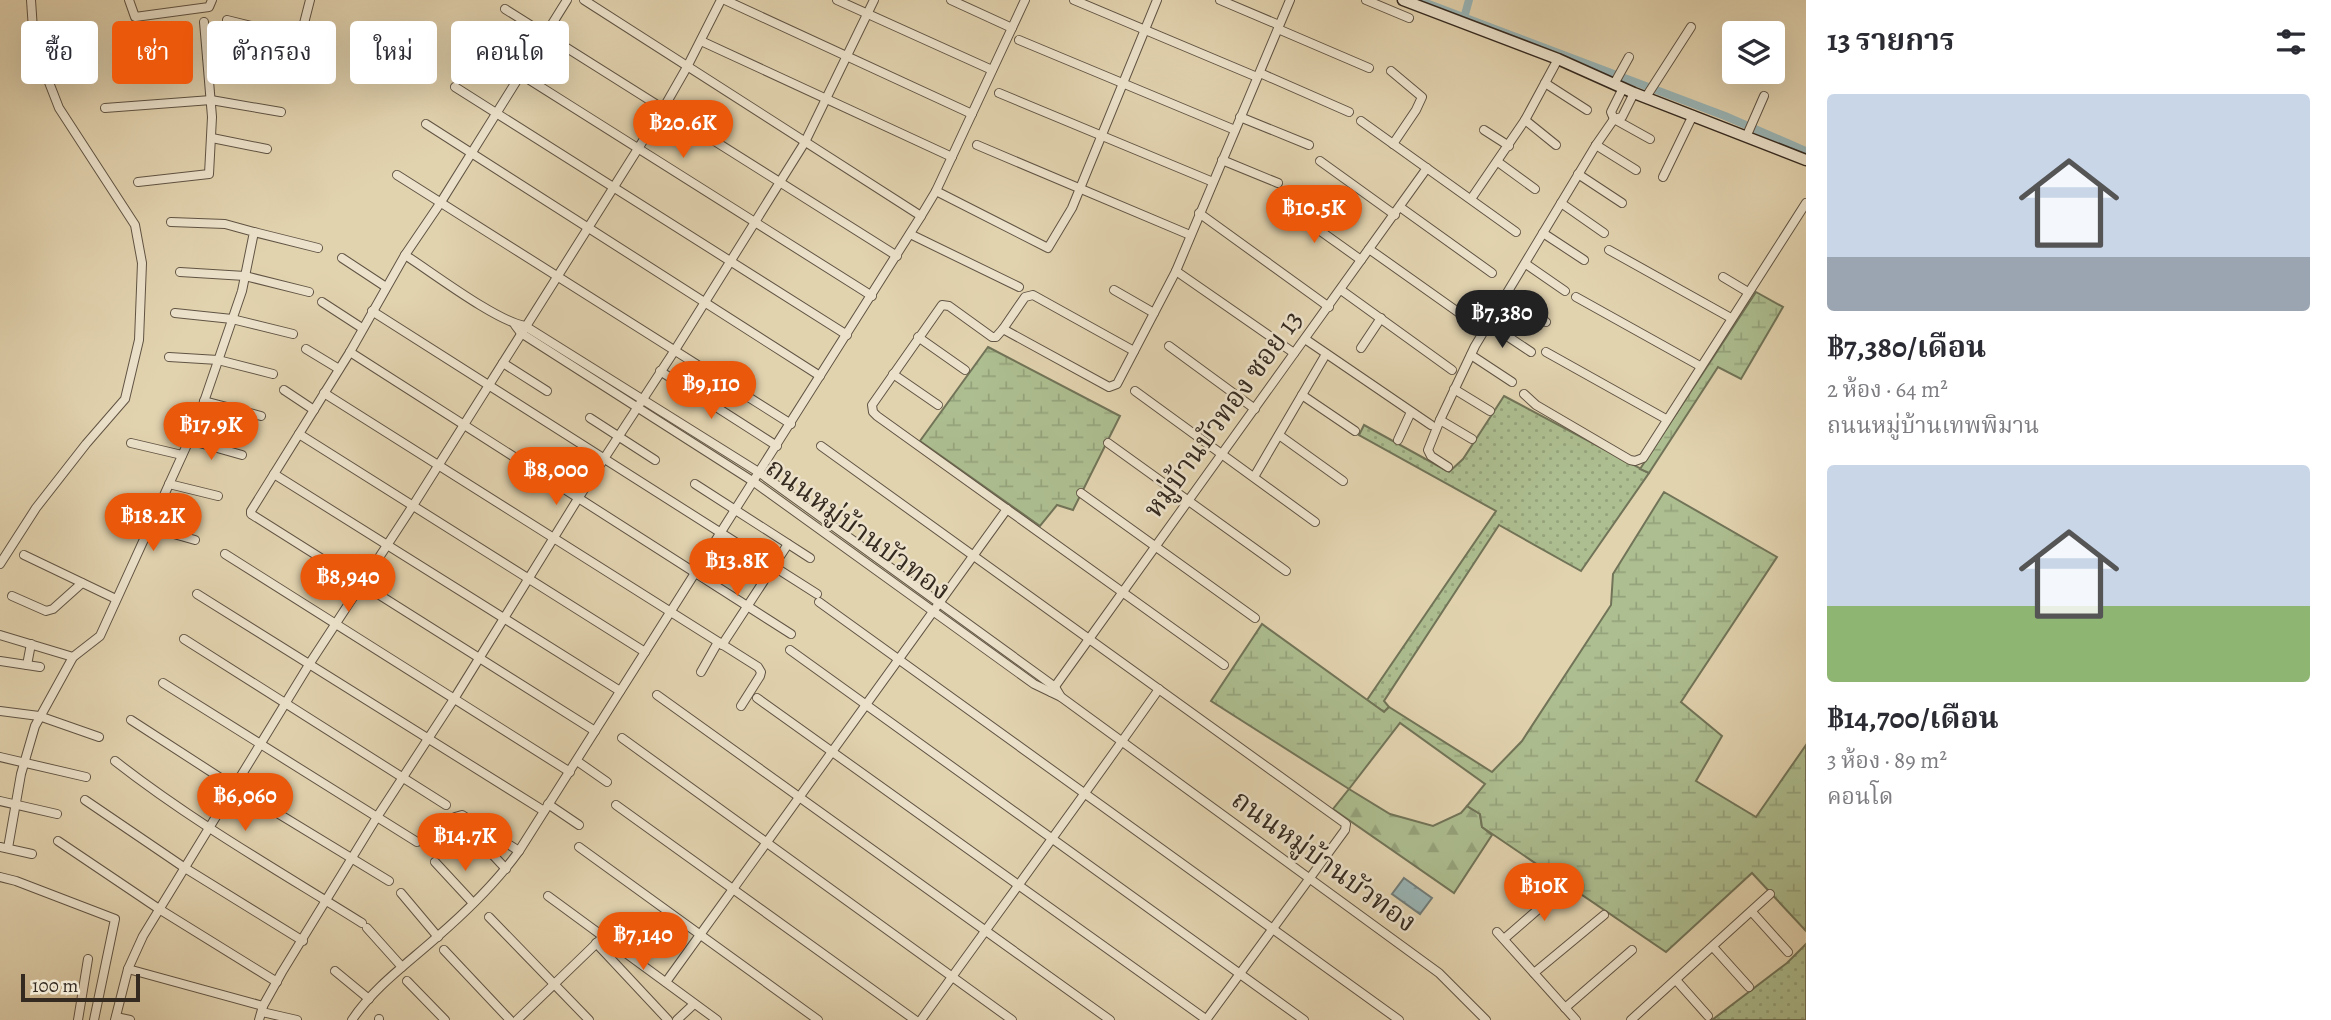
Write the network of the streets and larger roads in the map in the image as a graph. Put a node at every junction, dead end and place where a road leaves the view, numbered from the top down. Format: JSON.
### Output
{"nodes":[{"id":1,"x":31,"y":0,"type":"edge"},
{"id":2,"x":129,"y":0,"type":"edge"},
{"id":3,"x":212,"y":0,"type":"edge"},
{"id":4,"x":310,"y":0,"type":"edge"},
{"id":5,"x":567,"y":0,"type":"edge"},
{"id":6,"x":584,"y":0,"type":"edge"},
{"id":7,"x":723,"y":0,"type":"edge"},
{"id":8,"x":837,"y":0,"type":"edge"},
{"id":9,"x":874,"y":0,"type":"edge"},
{"id":10,"x":951,"y":0,"type":"edge"},
{"id":11,"x":1025,"y":0,"type":"edge"},
{"id":12,"x":1074,"y":0,"type":"edge"},
{"id":13,"x":1157,"y":0,"type":"edge"},
{"id":14,"x":1220,"y":0,"type":"edge"},
{"id":15,"x":1290,"y":0,"type":"edge"},
{"id":16,"x":1366,"y":0,"type":"edge"},
{"id":17,"x":1403,"y":0,"type":"edge"},
{"id":18,"x":1429,"y":5,"type":"edge"},
{"id":19,"x":505,"y":9,"type":"dead end"},
{"id":20,"x":867,"y":14,"type":"junction"},
{"id":21,"x":1409,"y":18,"type":"dead end"},
{"id":22,"x":227,"y":19,"type":"dead end"},
{"id":23,"x":235,"y":21,"type":"edge"},
{"id":24,"x":305,"y":21,"type":"edge"},
{"id":25,"x":525,"y":21,"type":"edge"},
{"id":26,"x":555,"y":21,"type":"edge"},
{"id":27,"x":204,"y":22,"type":"dead end"},
{"id":28,"x":1278,"y":27,"type":"junction"},
{"id":29,"x":1691,"y":27,"type":"dead end"},
{"id":30,"x":1012,"y":28,"type":"junction"},
{"id":31,"x":1145,"y":30,"type":"junction"},
{"id":32,"x":1019,"y":40,"type":"dead end"},
{"id":33,"x":701,"y":41,"type":"junction"},
{"id":34,"x":569,"y":48,"type":"edge"},
{"id":35,"x":847,"y":56,"type":"junction"},
{"id":36,"x":207,"y":57,"type":"edge"},
{"id":37,"x":1629,"y":57,"type":"dead end"},
{"id":38,"x":1558,"y":60,"type":"junction"},
{"id":39,"x":687,"y":67,"type":"junction"},
{"id":40,"x":1369,"y":68,"type":"dead end"},
{"id":41,"x":992,"y":70,"type":"junction"},
{"id":42,"x":1391,"y":71,"type":"dead end"},
{"id":43,"x":1258,"y":75,"type":"junction"},
{"id":44,"x":1122,"y":82,"type":"junction"},
{"id":45,"x":1545,"y":83,"type":"junction"},
{"id":46,"x":210,"y":84,"type":"edge"},
{"id":47,"x":514,"y":84,"type":"edge"},
{"id":48,"x":538,"y":84,"type":"edge"},
{"id":49,"x":1617,"y":84,"type":"junction"},
{"id":50,"x":455,"y":88,"type":"dead end"},
{"id":51,"x":999,"y":93,"type":"dead end"},
{"id":52,"x":1634,"y":93,"type":"junction"},
{"id":53,"x":1647,"y":96,"type":"junction"},
{"id":54,"x":1764,"y":96,"type":"dead end"},
{"id":55,"x":827,"y":99,"type":"junction"},
{"id":56,"x":211,"y":100,"type":"junction"},
{"id":57,"x":105,"y":108,"type":"dead end"},
{"id":58,"x":663,"y":108,"type":"junction"},
{"id":59,"x":1587,"y":110,"type":"dead end"},
{"id":60,"x":281,"y":111,"type":"dead end"},
{"id":61,"x":1349,"y":112,"type":"dead end"},
{"id":62,"x":495,"y":113,"type":"junction"},
{"id":63,"x":972,"y":114,"type":"junction"},
{"id":64,"x":1693,"y":115,"type":"junction"},
{"id":65,"x":1240,"y":117,"type":"junction"},
{"id":66,"x":1614,"y":119,"type":"junction"},
{"id":67,"x":1525,"y":120,"type":"junction"},
{"id":68,"x":1361,"y":121,"type":"dead end"},
{"id":69,"x":426,"y":124,"type":"dead end"},
{"id":70,"x":1235,"y":130,"type":"junction"},
{"id":71,"x":1484,"y":130,"type":"dead end"},
{"id":72,"x":1747,"y":133,"type":"junction"},
{"id":73,"x":1101,"y":134,"type":"junction"},
{"id":74,"x":212,"y":138,"type":"junction"},
{"id":75,"x":1650,"y":139,"type":"dead end"},
{"id":76,"x":804,"y":142,"type":"junction"},
{"id":77,"x":1393,"y":144,"type":"junction"},
{"id":78,"x":977,"y":145,"type":"dead end"},
{"id":79,"x":1309,"y":145,"type":"dead end"},
{"id":80,"x":1556,"y":145,"type":"dead end"},
{"id":81,"x":1596,"y":145,"type":"junction"},
{"id":82,"x":1509,"y":146,"type":"junction"},
{"id":83,"x":267,"y":149,"type":"dead end"},
{"id":84,"x":638,"y":149,"type":"junction"},
{"id":85,"x":471,"y":153,"type":"junction"},
{"id":86,"x":952,"y":157,"type":"junction"},
{"id":87,"x":1222,"y":160,"type":"junction"},
{"id":88,"x":1806,"y":160,"type":"edge"},
{"id":89,"x":1321,"y":161,"type":"dead end"},
{"id":90,"x":1498,"y":162,"type":"junction"},
{"id":91,"x":1427,"y":168,"type":"junction"},
{"id":92,"x":1636,"y":170,"type":"dead end"},
{"id":93,"x":1578,"y":174,"type":"junction"},
{"id":94,"x":397,"y":175,"type":"dead end"},
{"id":95,"x":1663,"y":177,"type":"dead end"},
{"id":96,"x":779,"y":181,"type":"junction"},
{"id":97,"x":138,"y":182,"type":"dead end"},
{"id":98,"x":1213,"y":182,"type":"junction"},
{"id":99,"x":1278,"y":183,"type":"dead end"},
{"id":100,"x":613,"y":187,"type":"junction"},
{"id":101,"x":1079,"y":189,"type":"junction"},
{"id":102,"x":1535,"y":189,"type":"dead end"},
{"id":103,"x":936,"y":191,"type":"junction"},
{"id":104,"x":1471,"y":199,"type":"junction"},
{"id":105,"x":440,"y":202,"type":"junction"},
{"id":106,"x":1561,"y":203,"type":"junction"},
{"id":107,"x":1622,"y":203,"type":"dead end"},
{"id":108,"x":1806,"y":203,"type":"edge"},
{"id":109,"x":1284,"y":205,"type":"dead end"},
{"id":110,"x":1398,"y":211,"type":"junction"},
{"id":111,"x":1199,"y":214,"type":"junction"},
{"id":112,"x":921,"y":216,"type":"junction"},
{"id":113,"x":171,"y":222,"type":"dead end"},
{"id":114,"x":755,"y":222,"type":"junction"},
{"id":115,"x":587,"y":228,"type":"junction"},
{"id":116,"x":254,"y":232,"type":"junction"},
{"id":117,"x":1516,"y":232,"type":"dead end"},
{"id":118,"x":1543,"y":233,"type":"junction"},
{"id":119,"x":1604,"y":233,"type":"dead end"},
{"id":120,"x":910,"y":234,"type":"junction"},
{"id":121,"x":1190,"y":235,"type":"junction"},
{"id":122,"x":318,"y":248,"type":"dead end"},
{"id":123,"x":1369,"y":249,"type":"junction"},
{"id":124,"x":1609,"y":250,"type":"dead end"},
{"id":125,"x":405,"y":255,"type":"junction"},
{"id":126,"x":897,"y":256,"type":"junction"},
{"id":127,"x":342,"y":258,"type":"dead end"},
{"id":128,"x":1361,"y":260,"type":"junction"},
{"id":129,"x":1584,"y":260,"type":"dead end"},
{"id":130,"x":729,"y":262,"type":"junction"},
{"id":131,"x":1525,"y":264,"type":"junction"},
{"id":132,"x":1176,"y":271,"type":"junction"},
{"id":133,"x":180,"y":272,"type":"dead end"},
{"id":134,"x":1492,"y":272,"type":"dead end"},
{"id":135,"x":557,"y":275,"type":"junction"},
{"id":136,"x":245,"y":276,"type":"junction"},
{"id":137,"x":1723,"y":277,"type":"dead end"},
{"id":138,"x":386,"y":286,"type":"junction"},
{"id":139,"x":1019,"y":287,"type":"dead end"},
{"id":140,"x":1114,"y":290,"type":"dead end"},
{"id":141,"x":1341,"y":290,"type":"junction"},
{"id":142,"x":1565,"y":291,"type":"dead end"},
{"id":143,"x":309,"y":292,"type":"dead end"},
{"id":144,"x":1748,"y":292,"type":"junction"},
{"id":145,"x":1507,"y":293,"type":"junction"},
{"id":146,"x":872,"y":296,"type":"junction"},
{"id":147,"x":1576,"y":297,"type":"dead end"},
{"id":148,"x":322,"y":302,"type":"dead end"},
{"id":149,"x":704,"y":302,"type":"junction"},
{"id":150,"x":1329,"y":307,"type":"junction"},
{"id":151,"x":372,"y":311,"type":"junction"},
{"id":152,"x":175,"y":313,"type":"dead end"},
{"id":153,"x":1154,"y":313,"type":"junction"},
{"id":154,"x":1381,"y":318,"type":"junction"},
{"id":155,"x":1731,"y":318,"type":"junction"},
{"id":156,"x":232,"y":319,"type":"junction"},
{"id":157,"x":1472,"y":322,"type":"dead end"},
{"id":158,"x":1546,"y":322,"type":"dead end"},
{"id":159,"x":1489,"y":324,"type":"junction"},
{"id":160,"x":362,"y":328,"type":"junction"},
{"id":161,"x":1003,"y":328,"type":"junction"},
{"id":162,"x":523,"y":330,"type":"junction"},
{"id":163,"x":293,"y":334,"type":"dead end"},
{"id":164,"x":847,"y":335,"type":"junction"},
{"id":165,"x":918,"y":337,"type":"junction"},
{"id":166,"x":1305,"y":339,"type":"junction"},
{"id":167,"x":1169,"y":346,"type":"dead end"},
{"id":168,"x":1361,"y":348,"type":"dead end"},
{"id":169,"x":306,"y":349,"type":"dead end"},
{"id":170,"x":675,"y":350,"type":"junction"},
{"id":171,"x":1134,"y":351,"type":"junction"},
{"id":172,"x":350,"y":352,"type":"junction"},
{"id":173,"x":1531,"y":352,"type":"dead end"},
{"id":174,"x":1546,"y":352,"type":"dead end"},
{"id":175,"x":1294,"y":353,"type":"junction"},
{"id":176,"x":1326,"y":354,"type":"junction"},
{"id":177,"x":1471,"y":355,"type":"junction"},
{"id":178,"x":169,"y":357,"type":"dead end"},
{"id":179,"x":218,"y":360,"type":"junction"},
{"id":180,"x":503,"y":363,"type":"junction"},
{"id":181,"x":1700,"y":366,"type":"junction"},
{"id":182,"x":339,"y":369,"type":"junction"},
{"id":183,"x":965,"y":370,"type":"dead end"},
{"id":184,"x":1452,"y":370,"type":"dead end"},
{"id":185,"x":660,"y":371,"type":"junction"},
{"id":186,"x":273,"y":373,"type":"dead end"},
{"id":187,"x":893,"y":374,"type":"junction"},
{"id":188,"x":820,"y":376,"type":"junction"},
{"id":189,"x":1512,"y":382,"type":"dead end"},
{"id":190,"x":489,"y":385,"type":"junction"},
{"id":191,"x":1454,"y":389,"type":"junction"},
{"id":192,"x":284,"y":390,"type":"dead end"},
{"id":193,"x":547,"y":391,"type":"dead end"},
{"id":194,"x":1135,"y":391,"type":"dead end"},
{"id":195,"x":324,"y":393,"type":"junction"},
{"id":196,"x":1524,"y":394,"type":"dead end"},
{"id":197,"x":1302,"y":395,"type":"junction"},
{"id":198,"x":204,"y":401,"type":"junction"},
{"id":199,"x":639,"y":403,"type":"junction"},
{"id":200,"x":938,"y":405,"type":"dead end"},
{"id":201,"x":1255,"y":409,"type":"junction"},
{"id":202,"x":314,"y":410,"type":"junction"},
{"id":203,"x":1490,"y":411,"type":"dead end"},
{"id":204,"x":1411,"y":412,"type":"junction"},
{"id":205,"x":261,"y":416,"type":"dead end"},
{"id":206,"x":590,"y":418,"type":"dead end"},
{"id":207,"x":1666,"y":419,"type":"junction"},
{"id":208,"x":1440,"y":420,"type":"junction"},
{"id":209,"x":463,"y":424,"type":"junction"},
{"id":210,"x":791,"y":424,"type":"junction"},
{"id":211,"x":1431,"y":425,"type":"dead end"},
{"id":212,"x":1355,"y":431,"type":"dead end"},
{"id":213,"x":299,"y":433,"type":"junction"},
{"id":214,"x":1279,"y":435,"type":"junction"},
{"id":215,"x":618,"y":436,"type":"junction"},
{"id":216,"x":1472,"y":439,"type":"dead end"},
{"id":217,"x":189,"y":440,"type":"junction"},
{"id":218,"x":1398,"y":440,"type":"dead end"},
{"id":219,"x":131,"y":443,"type":"dead end"},
{"id":220,"x":1108,"y":443,"type":"dead end"},
{"id":221,"x":777,"y":446,"type":"junction"},
{"id":222,"x":821,"y":446,"type":"dead end"},
{"id":223,"x":1222,"y":454,"type":"junction"},
{"id":224,"x":182,"y":455,"type":"junction"},
{"id":225,"x":242,"y":455,"type":"dead end"},
{"id":226,"x":604,"y":458,"type":"junction"},
{"id":227,"x":655,"y":460,"type":"dead end"},
{"id":228,"x":438,"y":464,"type":"junction"},
{"id":229,"x":1448,"y":467,"type":"dead end"},
{"id":230,"x":760,"y":473,"type":"junction"},
{"id":231,"x":274,"y":474,"type":"junction"},
{"id":232,"x":1254,"y":477,"type":"junction"},
{"id":233,"x":1343,"y":481,"type":"dead end"},
{"id":234,"x":754,"y":482,"type":"junction"},
{"id":235,"x":169,"y":484,"type":"junction"},
{"id":236,"x":695,"y":485,"type":"dead end"},
{"id":237,"x":1081,"y":493,"type":"dead end"},
{"id":238,"x":218,"y":496,"type":"dead end"},
{"id":239,"x":579,"y":497,"type":"junction"},
{"id":240,"x":1188,"y":500,"type":"junction"},
{"id":241,"x":414,"y":504,"type":"junction"},
{"id":242,"x":1007,"y":509,"type":"junction"},
{"id":243,"x":736,"y":510,"type":"junction"},
{"id":244,"x":1315,"y":522,"type":"dead end"},
{"id":245,"x":149,"y":527,"type":"junction"},
{"id":246,"x":722,"y":533,"type":"junction"},
{"id":247,"x":554,"y":538,"type":"junction"},
{"id":248,"x":195,"y":540,"type":"dead end"},
{"id":249,"x":387,"y":544,"type":"junction"},
{"id":250,"x":788,"y":544,"type":"junction"},
{"id":251,"x":1155,"y":546,"type":"junction"},
{"id":252,"x":225,"y":554,"type":"dead end"},
{"id":253,"x":24,"y":555,"type":"dead end"},
{"id":254,"x":974,"y":555,"type":"junction"},
{"id":255,"x":810,"y":558,"type":"dead end"},
{"id":256,"x":0,"y":564,"type":"edge"},
{"id":257,"x":773,"y":566,"type":"junction"},
{"id":258,"x":1286,"y":571,"type":"dead end"},
{"id":259,"x":696,"y":573,"type":"junction"},
{"id":260,"x":529,"y":578,"type":"junction"},
{"id":261,"x":82,"y":583,"type":"junction"},
{"id":262,"x":362,"y":584,"type":"junction"},
{"id":263,"x":1122,"y":592,"type":"junction"},
{"id":264,"x":197,"y":594,"type":"dead end"},
{"id":265,"x":12,"y":596,"type":"dead end"},
{"id":266,"x":116,"y":599,"type":"junction"},
{"id":267,"x":939,"y":603,"type":"junction"},
{"id":268,"x":748,"y":606,"type":"junction"},
{"id":269,"x":670,"y":612,"type":"junction"},
{"id":270,"x":934,"y":612,"type":"junction"},
{"id":271,"x":504,"y":618,"type":"junction"},
{"id":272,"x":1255,"y":618,"type":"dead end"},
{"id":273,"x":337,"y":624,"type":"junction"},
{"id":274,"x":791,"y":634,"type":"dead end"},
{"id":275,"x":0,"y":635,"type":"edge"},
{"id":276,"x":184,"y":639,"type":"dead end"},
{"id":277,"x":1090,"y":639,"type":"junction"},
{"id":278,"x":31,"y":644,"type":"junction"},
{"id":279,"x":720,"y":644,"type":"junction"},
{"id":280,"x":790,"y":650,"type":"dead end"},
{"id":281,"x":645,"y":652,"type":"junction"},
{"id":282,"x":73,"y":657,"type":"junction"},
{"id":283,"x":478,"y":658,"type":"junction"},
{"id":284,"x":900,"y":660,"type":"junction"},
{"id":285,"x":0,"y":661,"type":"edge"},
{"id":286,"x":310,"y":663,"type":"junction"},
{"id":287,"x":27,"y":665,"type":"junction"},
{"id":288,"x":1224,"y":665,"type":"dead end"},
{"id":289,"x":40,"y":667,"type":"dead end"},
{"id":290,"x":701,"y":672,"type":"dead end"},
{"id":291,"x":163,"y":683,"type":"dead end"},
{"id":292,"x":1158,"y":689,"type":"junction"},
{"id":293,"x":1052,"y":690,"type":"junction"},
{"id":294,"x":620,"y":691,"type":"junction"},
{"id":295,"x":657,"y":695,"type":"dead end"},
{"id":296,"x":757,"y":698,"type":"dead end"},
{"id":297,"x":454,"y":699,"type":"junction"},
{"id":298,"x":285,"y":703,"type":"junction"},
{"id":299,"x":867,"y":705,"type":"junction"},
{"id":300,"x":741,"y":706,"type":"dead end"},
{"id":301,"x":0,"y":711,"type":"edge"},
{"id":302,"x":39,"y":716,"type":"junction"},
{"id":303,"x":131,"y":720,"type":"dead end"},
{"id":304,"x":595,"y":731,"type":"junction"},
{"id":305,"x":99,"y":737,"type":"dead end"},
{"id":306,"x":428,"y":738,"type":"junction"},
{"id":307,"x":622,"y":738,"type":"dead end"},
{"id":308,"x":1121,"y":743,"type":"junction"},
{"id":309,"x":260,"y":744,"type":"junction"},
{"id":310,"x":833,"y":751,"type":"junction"},
{"id":311,"x":0,"y":757,"type":"edge"},
{"id":312,"x":25,"y":761,"type":"junction"},
{"id":313,"x":116,"y":761,"type":"dead end"},
{"id":314,"x":576,"y":761,"type":"junction"},
{"id":315,"x":569,"y":772,"type":"junction"},
{"id":316,"x":86,"y":777,"type":"dead end"},
{"id":317,"x":402,"y":778,"type":"junction"},
{"id":318,"x":607,"y":782,"type":"dead end"},
{"id":319,"x":236,"y":788,"type":"junction"},
{"id":320,"x":1086,"y":794,"type":"junction"},
{"id":321,"x":800,"y":798,"type":"junction"},
{"id":322,"x":85,"y":800,"type":"dead end"},
{"id":323,"x":0,"y":801,"type":"edge"},
{"id":324,"x":16,"y":803,"type":"junction"},
{"id":325,"x":446,"y":805,"type":"dead end"},
{"id":326,"x":616,"y":805,"type":"dead end"},
{"id":327,"x":546,"y":807,"type":"junction"},
{"id":328,"x":57,"y":814,"type":"dead end"},
{"id":329,"x":377,"y":817,"type":"junction"},
{"id":330,"x":472,"y":823,"type":"junction"},
{"id":331,"x":579,"y":825,"type":"dead end"},
{"id":332,"x":210,"y":828,"type":"junction"},
{"id":333,"x":442,"y":829,"type":"dead end"},
{"id":334,"x":1051,"y":839,"type":"junction"},
{"id":335,"x":58,"y":841,"type":"dead end"},
{"id":336,"x":416,"y":842,"type":"dead end"},
{"id":337,"x":767,"y":843,"type":"junction"},
{"id":338,"x":4,"y":847,"type":"edge"},
{"id":339,"x":579,"y":847,"type":"dead end"},
{"id":340,"x":519,"y":851,"type":"junction"},
{"id":341,"x":32,"y":855,"type":"dead end"},
{"id":342,"x":352,"y":858,"type":"junction"},
{"id":343,"x":435,"y":862,"type":"dead end"},
{"id":344,"x":185,"y":868,"type":"junction"},
{"id":345,"x":506,"y":869,"type":"junction"},
{"id":346,"x":0,"y":877,"type":"edge"},
{"id":347,"x":1310,"y":879,"type":"junction"},
{"id":348,"x":389,"y":881,"type":"dead end"},
{"id":349,"x":1017,"y":884,"type":"junction"},
{"id":350,"x":1565,"y":886,"type":"dead end"},
{"id":351,"x":734,"y":889,"type":"junction"},
{"id":352,"x":401,"y":892,"type":"dead end"},
{"id":353,"x":1770,"y":894,"type":"dead end"},
{"id":354,"x":548,"y":896,"type":"dead end"},
{"id":355,"x":327,"y":901,"type":"junction"},
{"id":356,"x":473,"y":904,"type":"junction"},
{"id":357,"x":159,"y":909,"type":"junction"},
{"id":358,"x":1752,"y":912,"type":"junction"},
{"id":359,"x":1604,"y":915,"type":"dead end"},
{"id":360,"x":489,"y":917,"type":"dead end"},
{"id":361,"x":1274,"y":929,"type":"junction"},
{"id":362,"x":985,"y":931,"type":"junction"},
{"id":363,"x":701,"y":936,"type":"junction"},
{"id":364,"x":438,"y":937,"type":"junction"},
{"id":365,"x":303,"y":940,"type":"junction"},
{"id":366,"x":600,"y":940,"type":"junction"},
{"id":367,"x":1713,"y":947,"type":"junction"},
{"id":368,"x":444,"y":950,"type":"dead end"},
{"id":369,"x":1632,"y":950,"type":"dead end"},
{"id":370,"x":1788,"y":952,"type":"dead end"},
{"id":371,"x":88,"y":959,"type":"dead end"},
{"id":372,"x":402,"y":967,"type":"junction"},
{"id":373,"x":128,"y":969,"type":"junction"},
{"id":374,"x":335,"y":971,"type":"dead end"},
{"id":375,"x":1534,"y":973,"type":"junction"},
{"id":376,"x":1239,"y":974,"type":"junction"},
{"id":377,"x":952,"y":977,"type":"junction"},
{"id":378,"x":1676,"y":980,"type":"junction"},
{"id":379,"x":407,"y":981,"type":"dead end"},
{"id":380,"x":277,"y":982,"type":"junction"},
{"id":381,"x":666,"y":982,"type":"junction"},
{"id":382,"x":554,"y":983,"type":"junction"},
{"id":383,"x":1749,"y":987,"type":"dead end"},
{"id":384,"x":369,"y":999,"type":"junction"},
{"id":385,"x":694,"y":1003,"type":"junction"},
{"id":386,"x":1565,"y":1007,"type":"junction"},
{"id":387,"x":262,"y":1013,"type":"edge"},
{"id":388,"x":1709,"y":1016,"type":"dead end"},
{"id":389,"x":1641,"y":1017,"type":"edge"},
{"id":390,"x":115,"y":1018,"type":"edge"},
{"id":391,"x":78,"y":1020,"type":"edge"},
{"id":392,"x":94,"y":1020,"type":"edge"},
{"id":393,"x":130,"y":1020,"type":"edge"},
{"id":394,"x":297,"y":1020,"type":"edge"},
{"id":395,"x":352,"y":1020,"type":"edge"},
{"id":396,"x":445,"y":1020,"type":"edge"},
{"id":397,"x":510,"y":1020,"type":"edge"},
{"id":398,"x":517,"y":1020,"type":"edge"},
{"id":399,"x":589,"y":1020,"type":"edge"},
{"id":400,"x":668,"y":1020,"type":"edge"},
{"id":401,"x":677,"y":1020,"type":"edge"},
{"id":402,"x":717,"y":1020,"type":"edge"},
{"id":403,"x":818,"y":1020,"type":"edge"},
{"id":404,"x":915,"y":1020,"type":"edge"},
{"id":405,"x":921,"y":1020,"type":"edge"},
{"id":406,"x":1012,"y":1020,"type":"edge"},
{"id":407,"x":1110,"y":1020,"type":"edge"},
{"id":408,"x":1206,"y":1020,"type":"edge"},
{"id":409,"x":1304,"y":1020,"type":"edge"},
{"id":410,"x":1399,"y":1020,"type":"edge"},
{"id":411,"x":1486,"y":1020,"type":"edge"},
{"id":412,"x":1576,"y":1020,"type":"edge"},
{"id":413,"x":1631,"y":1020,"type":"edge"}],
"edges":[{"from":1,"to":256,"type":"street"},
{"from":2,"to":3,"type":"street"},
{"from":4,"to":24,"type":"street"},
{"from":5,"to":26,"type":"street"},
{"from":6,"to":39,"type":"street"},
{"from":7,"to":33,"type":"street"},
{"from":7,"to":35,"type":"street"},
{"from":8,"to":20,"type":"street"},
{"from":9,"to":20,"type":"street"},
{"from":10,"to":30,"type":"street"},
{"from":11,"to":30,"type":"street"},
{"from":12,"to":31,"type":"street"},
{"from":13,"to":31,"type":"street"},
{"from":14,"to":28,"type":"street"},
{"from":15,"to":28,"type":"street"},
{"from":16,"to":21,"type":"street"},
{"from":17,"to":18,"type":"street"},
{"from":18,"to":38,"type":"street"},
{"from":19,"to":25,"type":"street"},
{"from":20,"to":35,"type":"street"},
{"from":20,"to":41,"type":"street"},
{"from":22,"to":23,"type":"street"},
{"from":27,"to":36,"type":"street"},
{"from":28,"to":40,"type":"street"},
{"from":28,"to":43,"type":"street"},
{"from":29,"to":53,"type":"street"},
{"from":30,"to":41,"type":"street"},
{"from":31,"to":43,"type":"street"},
{"from":31,"to":44,"type":"street"},
{"from":32,"to":44,"type":"street"},
{"from":33,"to":39,"type":"street"},
{"from":33,"to":55,"type":"street"},
{"from":34,"to":58,"type":"street"},
{"from":35,"to":55,"type":"street"},
{"from":35,"to":63,"type":"street"},
{"from":37,"to":49,"type":"street"},
{"from":38,"to":45,"type":"street"},
{"from":38,"to":49,"type":"street"},
{"from":39,"to":58,"type":"street"},
{"from":39,"to":76,"type":"street"},
{"from":41,"to":63,"type":"street"},
{"from":42,"to":77,"type":"street"},
{"from":43,"to":61,"type":"street"},
{"from":43,"to":65,"type":"street"},
{"from":44,"to":70,"type":"street"},
{"from":44,"to":73,"type":"street"},
{"from":45,"to":59,"type":"street"},
{"from":45,"to":67,"type":"street"},
{"from":46,"to":56,"type":"street"},
{"from":47,"to":62,"type":"street"},
{"from":48,"to":84,"type":"street"},
{"from":49,"to":52,"type":"street"},
{"from":49,"to":66,"type":"street"},
{"from":50,"to":62,"type":"street"},
{"from":51,"to":73,"type":"street"},
{"from":52,"to":53,"type":"street"},
{"from":52,"to":66,"type":"street"},
{"from":53,"to":64,"type":"street"},
{"from":54,"to":72,"type":"street"},
{"from":55,"to":76,"type":"street"},
{"from":55,"to":86,"type":"street"},
{"from":56,"to":57,"type":"street"},
{"from":56,"to":60,"type":"street"},
{"from":56,"to":74,"type":"street"},
{"from":58,"to":84,"type":"street"},
{"from":58,"to":96,"type":"street"},
{"from":62,"to":85,"type":"street"},
{"from":62,"to":100,"type":"street"},
{"from":63,"to":86,"type":"street"},
{"from":64,"to":72,"type":"street"},
{"from":64,"to":95,"type":"street"},
{"from":65,"to":70,"type":"street"},
{"from":65,"to":79,"type":"street"},
{"from":66,"to":75,"type":"street"},
{"from":66,"to":81,"type":"street"},
{"from":67,"to":80,"type":"street"},
{"from":67,"to":82,"type":"street"},
{"from":68,"to":77,"type":"street"},
{"from":69,"to":85,"type":"street"},
{"from":70,"to":87,"type":"street"},
{"from":71,"to":82,"type":"street"},
{"from":72,"to":88,"type":"street"},
{"from":73,"to":98,"type":"street"},
{"from":73,"to":101,"type":"street"},
{"from":74,"to":83,"type":"street"},
{"from":74,"to":97,"type":"street"},
{"from":76,"to":96,"type":"street"},
{"from":76,"to":112,"type":"street"},
{"from":77,"to":91,"type":"street"},
{"from":78,"to":101,"type":"street"},
{"from":81,"to":92,"type":"street"},
{"from":81,"to":93,"type":"street"},
{"from":82,"to":90,"type":"street"},
{"from":84,"to":100,"type":"street"},
{"from":84,"to":114,"type":"street"},
{"from":85,"to":105,"type":"street"},
{"from":85,"to":115,"type":"street"},
{"from":86,"to":103,"type":"street"},
{"from":87,"to":98,"type":"street"},
{"from":87,"to":99,"type":"street"},
{"from":89,"to":110,"type":"street"},
{"from":90,"to":102,"type":"street"},
{"from":90,"to":104,"type":"street"},
{"from":91,"to":104,"type":"street"},
{"from":91,"to":110,"type":"street","name":"หมู่บ้านบัวทอง ซอย 13"},
{"from":93,"to":106,"type":"street"},
{"from":93,"to":107,"type":"street"},
{"from":94,"to":105,"type":"street"},
{"from":96,"to":114,"type":"street"},
{"from":96,"to":126,"type":"street"},
{"from":98,"to":111,"type":"street"},
{"from":100,"to":115,"type":"street"},
{"from":100,"to":130,"type":"street"},
{"from":101,"to":103,"type":"street"},
{"from":101,"to":121,"type":"street"},
{"from":103,"to":112,"type":"street"},
{"from":104,"to":117,"type":"street"},
{"from":105,"to":125,"type":"street"},
{"from":105,"to":135,"type":"street"},
{"from":106,"to":118,"type":"street"},
{"from":106,"to":119,"type":"street"},
{"from":108,"to":144,"type":"street"},
{"from":109,"to":128,"type":"street"},
{"from":110,"to":123,"type":"street","name":"หมู่บ้านบัวทอง ซอย 13"},
{"from":110,"to":134,"type":"street"},
{"from":111,"to":121,"type":"street"},
{"from":111,"to":150,"type":"street"},
{"from":112,"to":120,"type":"street"},
{"from":113,"to":116,"type":"street"},
{"from":114,"to":130,"type":"street"},
{"from":114,"to":146,"type":"street"},
{"from":115,"to":135,"type":"street"},
{"from":115,"to":149,"type":"street"},
{"from":116,"to":122,"type":"street"},
{"from":116,"to":136,"type":"street"},
{"from":118,"to":129,"type":"street"},
{"from":118,"to":131,"type":"street"},
{"from":120,"to":126,"type":"street"},
{"from":120,"to":139,"type":"street"},
{"from":121,"to":132,"type":"street"},
{"from":123,"to":128,"type":"street","name":"หมู่บ้านบัวทอง ซอย 13"},
{"from":123,"to":157,"type":"street"},
{"from":124,"to":155,"type":"street"},
{"from":125,"to":138,"type":"street"},
{"from":125,"to":162,"type":"street","name":"ถนนหมู่บ้านบัวทอง"},
{"from":126,"to":146,"type":"street"},
{"from":127,"to":138,"type":"street"},
{"from":128,"to":141,"type":"street","name":"หมู่บ้านบัวทอง ซอย 13"},
{"from":130,"to":149,"type":"street"},
{"from":130,"to":164,"type":"street"},
{"from":131,"to":142,"type":"street"},
{"from":131,"to":145,"type":"street"},
{"from":132,"to":153,"type":"street"},
{"from":132,"to":175,"type":"street"},
{"from":133,"to":136,"type":"street"},
{"from":135,"to":162,"type":"street"},
{"from":135,"to":170,"type":"street"},
{"from":136,"to":143,"type":"street"},
{"from":136,"to":156,"type":"street"},
{"from":137,"to":144,"type":"street"},
{"from":138,"to":151,"type":"street"},
{"from":140,"to":153,"type":"street"},
{"from":141,"to":150,"type":"street","name":"หมู่บ้านบัวทอง ซอย 13"},
{"from":141,"to":154,"type":"street"},
{"from":144,"to":155,"type":"street"},
{"from":145,"to":158,"type":"street"},
{"from":145,"to":159,"type":"street"},
{"from":146,"to":164,"type":"street"},
{"from":147,"to":181,"type":"street"},
{"from":148,"to":160,"type":"street"},
{"from":149,"to":170,"type":"street"},
{"from":149,"to":188,"type":"street"},
{"from":150,"to":166,"type":"street","name":"หมู่บ้านบัวทอง ซอย 13"},
{"from":151,"to":160,"type":"street"},
{"from":151,"to":190,"type":"street"},
{"from":152,"to":156,"type":"street"},
{"from":153,"to":171,"type":"street"},
{"from":154,"to":168,"type":"street"},
{"from":154,"to":184,"type":"street"},
{"from":155,"to":181,"type":"street"},
{"from":156,"to":163,"type":"street"},
{"from":156,"to":179,"type":"street"},
{"from":159,"to":173,"type":"street"},
{"from":159,"to":177,"type":"street"},
{"from":160,"to":172,"type":"street"},
{"from":161,"to":165,"type":"street"},
{"from":161,"to":171,"type":"street"},
{"from":161,"to":171,"type":"street"},
{"from":162,"to":180,"type":"street"},
{"from":162,"to":199,"type":"street","name":"ถนนหมู่บ้านบัวทอง"},
{"from":164,"to":188,"type":"street"},
{"from":165,"to":183,"type":"street"},
{"from":165,"to":187,"type":"street"},
{"from":166,"to":175,"type":"street","name":"หมู่บ้านบัวทอง ซอย 13"},
{"from":166,"to":176,"type":"street"},
{"from":167,"to":201,"type":"street"},
{"from":169,"to":182,"type":"street"},
{"from":170,"to":185,"type":"street"},
{"from":170,"to":210,"type":"street"},
{"from":172,"to":182,"type":"street"},
{"from":172,"to":209,"type":"street"},
{"from":174,"to":207,"type":"street"},
{"from":175,"to":201,"type":"street","name":"หมู่บ้านบัวทอง ซอย 13"},
{"from":176,"to":197,"type":"street"},
{"from":176,"to":204,"type":"street"},
{"from":177,"to":189,"type":"street"},
{"from":177,"to":191,"type":"street"},
{"from":178,"to":179,"type":"street"},
{"from":179,"to":186,"type":"street"},
{"from":179,"to":198,"type":"street"},
{"from":180,"to":190,"type":"street"},
{"from":180,"to":193,"type":"street"},
{"from":181,"to":207,"type":"street"},
{"from":182,"to":195,"type":"street"},
{"from":185,"to":199,"type":"street"},
{"from":185,"to":221,"type":"street"},
{"from":187,"to":200,"type":"street"},
{"from":187,"to":242,"type":"street"},
{"from":188,"to":210,"type":"street"},
{"from":190,"to":209,"type":"street"},
{"from":190,"to":226,"type":"street"},
{"from":191,"to":203,"type":"street"},
{"from":191,"to":208,"type":"street"},
{"from":192,"to":202,"type":"street"},
{"from":194,"to":223,"type":"street"},
{"from":195,"to":202,"type":"street"},
{"from":195,"to":228,"type":"street"},
{"from":196,"to":207,"type":"street"},
{"from":197,"to":212,"type":"street"},
{"from":197,"to":214,"type":"street"},
{"from":198,"to":205,"type":"street"},
{"from":198,"to":217,"type":"street"},
{"from":199,"to":215,"type":"street"},
{"from":199,"to":230,"type":"street","name":"ถนนหมู่บ้านบัวทอง"},
{"from":199,"to":234,"type":"street","name":"ถนนหมู่บ้านบัวทอง"},
{"from":201,"to":223,"type":"street","name":"หมู่บ้านบัวทอง ซอย 13"},
{"from":202,"to":213,"type":"street"},
{"from":204,"to":211,"type":"street"},
{"from":204,"to":218,"type":"street"},
{"from":206,"to":215,"type":"street"},
{"from":208,"to":216,"type":"street"},
{"from":208,"to":229,"type":"street"},
{"from":209,"to":228,"type":"street"},
{"from":209,"to":239,"type":"street"},
{"from":210,"to":221,"type":"street"},
{"from":213,"to":231,"type":"street"},
{"from":213,"to":241,"type":"street"},
{"from":214,"to":232,"type":"street"},
{"from":214,"to":233,"type":"street"},
{"from":215,"to":226,"type":"street"},
{"from":215,"to":227,"type":"street"},
{"from":217,"to":224,"type":"street"},
{"from":217,"to":225,"type":"street"},
{"from":219,"to":224,"type":"street"},
{"from":220,"to":240,"type":"street"},
{"from":221,"to":230,"type":"street"},
{"from":222,"to":254,"type":"street"},
{"from":223,"to":232,"type":"street"},
{"from":223,"to":240,"type":"street","name":"หมู่บ้านบัวทอง ซอย 13"},
{"from":224,"to":235,"type":"street"},
{"from":226,"to":239,"type":"street"},
{"from":226,"to":246,"type":"street"},
{"from":228,"to":241,"type":"street"},
{"from":228,"to":247,"type":"street"},
{"from":230,"to":234,"type":"street"},
{"from":230,"to":267,"type":"street","name":"ถนนหมู่บ้านบัวทอง"},
{"from":231,"to":249,"type":"street"},
{"from":231,"to":262,"type":"street"},
{"from":232,"to":244,"type":"street"},
{"from":234,"to":243,"type":"street"},
{"from":234,"to":270,"type":"street","name":"ถนนหมู่บ้านบัวทอง"},
{"from":235,"to":238,"type":"street"},
{"from":235,"to":245,"type":"street"},
{"from":236,"to":243,"type":"street"},
{"from":237,"to":251,"type":"street"},
{"from":239,"to":247,"type":"street"},
{"from":239,"to":259,"type":"street"},
{"from":240,"to":251,"type":"street","name":"หมู่บ้านบัวทอง ซอย 13"},
{"from":240,"to":258,"type":"street"},
{"from":241,"to":249,"type":"street"},
{"from":241,"to":260,"type":"street"},
{"from":242,"to":254,"type":"street"},
{"from":242,"to":263,"type":"street"},
{"from":243,"to":246,"type":"street"},
{"from":243,"to":250,"type":"street"},
{"from":245,"to":248,"type":"street"},
{"from":245,"to":266,"type":"street"},
{"from":246,"to":257,"type":"street"},
{"from":246,"to":259,"type":"street"},
{"from":247,"to":260,"type":"street"},
{"from":247,"to":269,"type":"street"},
{"from":249,"to":262,"type":"street"},
{"from":249,"to":271,"type":"street"},
{"from":250,"to":255,"type":"street"},
{"from":250,"to":257,"type":"street"},
{"from":251,"to":263,"type":"street","name":"หมู่บ้านบัวทอง ซอย 13"},
{"from":251,"to":272,"type":"street"},
{"from":252,"to":273,"type":"street"},
{"from":253,"to":261,"type":"street"},
{"from":254,"to":267,"type":"street"},
{"from":254,"to":277,"type":"street"},
{"from":257,"to":268,"type":"street"},
{"from":257,"to":284,"type":"street"},
{"from":259,"to":268,"type":"street"},
{"from":259,"to":269,"type":"street"},
{"from":260,"to":271,"type":"street"},
{"from":260,"to":281,"type":"street"},
{"from":261,"to":265,"type":"street"},
{"from":261,"to":266,"type":"street"},
{"from":262,"to":273,"type":"street"},
{"from":262,"to":283,"type":"street"},
{"from":263,"to":277,"type":"street","name":"หมู่บ้านบัวทอง ซอย 13"},
{"from":263,"to":288,"type":"street"},
{"from":264,"to":286,"type":"street"},
{"from":266,"to":282,"type":"street"},
{"from":267,"to":270,"type":"street"},
{"from":267,"to":293,"type":"street","name":"ถนนหมู่บ้านบัวทอง"},
{"from":268,"to":274,"type":"street"},
{"from":268,"to":279,"type":"street"},
{"from":269,"to":279,"type":"street"},
{"from":269,"to":281,"type":"street"},
{"from":270,"to":284,"type":"street"},
{"from":270,"to":293,"type":"street","name":"ถนนหมู่บ้านบัวทอง"},
{"from":271,"to":283,"type":"street"},
{"from":271,"to":294,"type":"street"},
{"from":273,"to":286,"type":"street"},
{"from":273,"to":297,"type":"street"},
{"from":275,"to":278,"type":"street"},
{"from":276,"to":298,"type":"street"},
{"from":277,"to":292,"type":"street"},
{"from":277,"to":293,"type":"street","name":"หมู่บ้านบัวทอง ซอย 13"},
{"from":278,"to":282,"type":"street"},
{"from":278,"to":287,"type":"street"},
{"from":279,"to":290,"type":"street"},
{"from":279,"to":300,"type":"street"},
{"from":280,"to":299,"type":"street"},
{"from":281,"to":294,"type":"street"},
{"from":282,"to":302,"type":"street"},
{"from":283,"to":297,"type":"street"},
{"from":283,"to":304,"type":"street"},
{"from":284,"to":299,"type":"street"},
{"from":284,"to":320,"type":"street"},
{"from":285,"to":287,"type":"street"},
{"from":286,"to":298,"type":"street"},
{"from":286,"to":306,"type":"street"},
{"from":287,"to":289,"type":"street"},
{"from":291,"to":309,"type":"street"},
{"from":292,"to":308,"type":"street"},
{"from":292,"to":347,"type":"street"},
{"from":293,"to":308,"type":"street","name":"ถนนหมู่บ้านบัวทอง"},
{"from":294,"to":304,"type":"street"},
{"from":295,"to":321,"type":"street"},
{"from":296,"to":310,"type":"street"},
{"from":297,"to":306,"type":"street"},
{"from":297,"to":315,"type":"street"},
{"from":298,"to":309,"type":"street"},
{"from":298,"to":317,"type":"street"},
{"from":299,"to":310,"type":"street"},
{"from":299,"to":334,"type":"street"},
{"from":301,"to":302,"type":"street"},
{"from":302,"to":305,"type":"street"},
{"from":302,"to":312,"type":"street"},
{"from":303,"to":319,"type":"street"},
{"from":304,"to":314,"type":"street"},
{"from":306,"to":317,"type":"street"},
{"from":306,"to":327,"type":"street"},
{"from":307,"to":337,"type":"street"},
{"from":308,"to":320,"type":"street"},
{"from":308,"to":347,"type":"street","name":"ถนนหมู่บ้านบัวทอง"},
{"from":309,"to":319,"type":"street"},
{"from":309,"to":329,"type":"street"},
{"from":310,"to":321,"type":"street"},
{"from":310,"to":349,"type":"street"},
{"from":311,"to":312,"type":"street"},
{"from":312,"to":316,"type":"street"},
{"from":312,"to":324,"type":"street"},
{"from":313,"to":332,"type":"street"},
{"from":314,"to":315,"type":"street"},
{"from":314,"to":318,"type":"street"},
{"from":315,"to":327,"type":"street"},
{"from":317,"to":325,"type":"street"},
{"from":317,"to":329,"type":"street"},
{"from":319,"to":332,"type":"street"},
{"from":319,"to":342,"type":"street"},
{"from":320,"to":334,"type":"street"},
{"from":320,"to":361,"type":"street"},
{"from":321,"to":337,"type":"street"},
{"from":321,"to":362,"type":"street"},
{"from":322,"to":344,"type":"street"},
{"from":323,"to":324,"type":"street"},
{"from":324,"to":328,"type":"street"},
{"from":324,"to":338,"type":"street"},
{"from":326,"to":351,"type":"street"},
{"from":327,"to":331,"type":"street"},
{"from":327,"to":340,"type":"street"},
{"from":329,"to":336,"type":"street"},
{"from":329,"to":342,"type":"street"},
{"from":330,"to":333,"type":"street"},
{"from":330,"to":340,"type":"street"},
{"from":330,"to":345,"type":"street"},
{"from":332,"to":344,"type":"street"},
{"from":332,"to":355,"type":"street"},
{"from":334,"to":349,"type":"street"},
{"from":334,"to":376,"type":"street"},
{"from":335,"to":357,"type":"street"},
{"from":337,"to":351,"type":"street"},
{"from":337,"to":377,"type":"street"},
{"from":338,"to":341,"type":"street"},
{"from":339,"to":363,"type":"street"},
{"from":340,"to":345,"type":"street"},
{"from":342,"to":348,"type":"street"},
{"from":342,"to":355,"type":"street"},
{"from":343,"to":356,"type":"street"},
{"from":344,"to":357,"type":"street"},
{"from":344,"to":365,"type":"street"},
{"from":345,"to":356,"type":"street"},
{"from":346,"to":392,"type":"street"},
{"from":347,"to":361,"type":"street"},
{"from":347,"to":411,"type":"street","name":"ถนนหมู่บ้านบัวทอง"},
{"from":349,"to":362,"type":"street"},
{"from":349,"to":408,"type":"street"},
{"from":350,"to":375,"type":"street"},
{"from":351,"to":363,"type":"street"},
{"from":351,"to":404,"type":"street"},
{"from":352,"to":364,"type":"street"},
{"from":353,"to":358,"type":"street"},
{"from":354,"to":366,"type":"street"},
{"from":355,"to":365,"type":"street"},
{"from":355,"to":372,"type":"street"},
{"from":356,"to":364,"type":"street"},
{"from":357,"to":373,"type":"street"},
{"from":357,"to":380,"type":"street"},
{"from":358,"to":367,"type":"street"},
{"from":358,"to":370,"type":"street"},
{"from":359,"to":375,"type":"street"},
{"from":360,"to":382,"type":"street"},
{"from":361,"to":376,"type":"street"},
{"from":361,"to":410,"type":"street"},
{"from":362,"to":377,"type":"street"},
{"from":362,"to":407,"type":"street"},
{"from":363,"to":381,"type":"street"},
{"from":363,"to":403,"type":"street"},
{"from":364,"to":372,"type":"street"},
{"from":365,"to":380,"type":"street"},
{"from":366,"to":381,"type":"street"},
{"from":366,"to":382,"type":"street"},
{"from":366,"to":400,"type":"street"},
{"from":367,"to":378,"type":"street"},
{"from":367,"to":383,"type":"street"},
{"from":368,"to":397,"type":"street"},
{"from":369,"to":386,"type":"street"},
{"from":371,"to":391,"type":"street"},
{"from":372,"to":384,"type":"street"},
{"from":373,"to":387,"type":"street"},
{"from":373,"to":390,"type":"street"},
{"from":374,"to":384,"type":"street"},
{"from":375,"to":386,"type":"street"},
{"from":376,"to":408,"type":"street"},
{"from":376,"to":409,"type":"street"},
{"from":377,"to":405,"type":"street"},
{"from":377,"to":406,"type":"street"},
{"from":378,"to":388,"type":"street"},
{"from":378,"to":389,"type":"street"},
{"from":379,"to":396,"type":"street"},
{"from":380,"to":387,"type":"street"},
{"from":381,"to":385,"type":"street"},
{"from":382,"to":398,"type":"street"},
{"from":382,"to":399,"type":"street"},
{"from":384,"to":395,"type":"street"},
{"from":385,"to":401,"type":"street"},
{"from":385,"to":402,"type":"street"},
{"from":386,"to":412,"type":"street"},
{"from":387,"to":394,"type":"street"},
{"from":389,"to":413,"type":"street"},
{"from":390,"to":393,"type":"street"}]}
